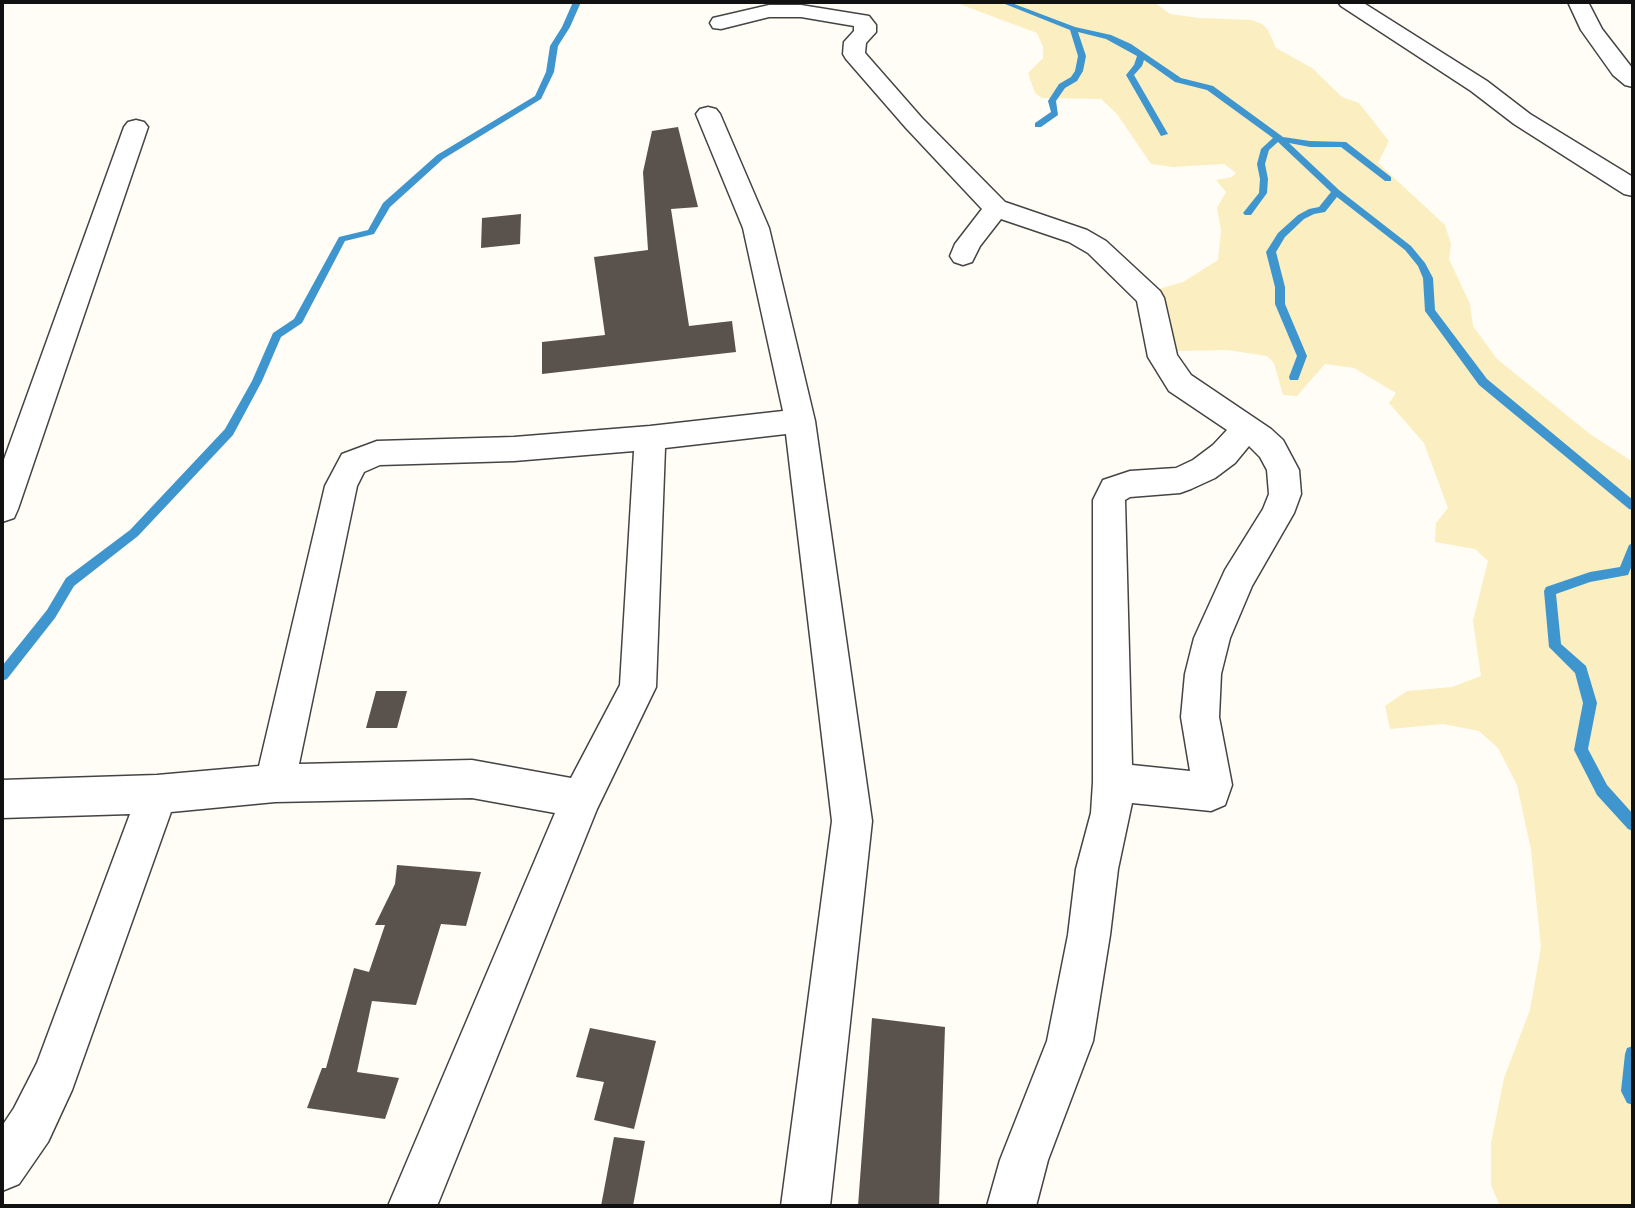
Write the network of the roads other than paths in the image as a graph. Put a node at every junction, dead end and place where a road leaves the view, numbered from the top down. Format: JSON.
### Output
{"nodes":[{"id":1,"x":1348,"y":2,"type":"edge"},
{"id":2,"x":1578,"y":2,"type":"edge"},
{"id":3,"x":721,"y":23,"type":"dead end"},
{"id":4,"x":1633,"y":80,"type":"edge"},
{"id":5,"x":708,"y":114,"type":"dead end"},
{"id":6,"x":136,"y":127,"type":"dead end"},
{"id":7,"x":1633,"y":188,"type":"edge"},
{"id":8,"x":996,"y":208,"type":"junction"},
{"id":9,"x":963,"y":256,"type":"dead end"},
{"id":10,"x":800,"y":421,"type":"junction"},
{"id":11,"x":1245,"y":430,"type":"junction"},
{"id":12,"x":650,"y":438,"type":"junction"},
{"id":13,"x":2,"y":509,"type":"edge"},
{"id":14,"x":1114,"y":782,"type":"junction"},
{"id":15,"x":275,"y":783,"type":"junction"},
{"id":16,"x":157,"y":794,"type":"junction"},
{"id":17,"x":2,"y":799,"type":"edge"},
{"id":18,"x":581,"y":799,"type":"junction"},
{"id":19,"x":2,"y":1167,"type":"edge"},
{"id":20,"x":413,"y":1206,"type":"edge"},
{"id":21,"x":806,"y":1206,"type":"edge"},
{"id":22,"x":1013,"y":1206,"type":"edge"}],
"edges":[{"from":1,"to":7,"type":"street"},
{"from":2,"to":4,"type":"street"},
{"from":3,"to":8,"type":"street"},
{"from":5,"to":10,"type":"street"},
{"from":6,"to":13,"type":"street"},
{"from":8,"to":9,"type":"street"},
{"from":8,"to":11,"type":"street"},
{"from":10,"to":12,"type":"street"},
{"from":10,"to":21,"type":"street"},
{"from":11,"to":14,"type":"street"},
{"from":11,"to":14,"type":"street"},
{"from":12,"to":15,"type":"street"},
{"from":12,"to":18,"type":"street"},
{"from":14,"to":22,"type":"street"},
{"from":15,"to":16,"type":"street"},
{"from":15,"to":18,"type":"street"},
{"from":16,"to":17,"type":"street"},
{"from":16,"to":19,"type":"street"},
{"from":18,"to":20,"type":"street"}]}
